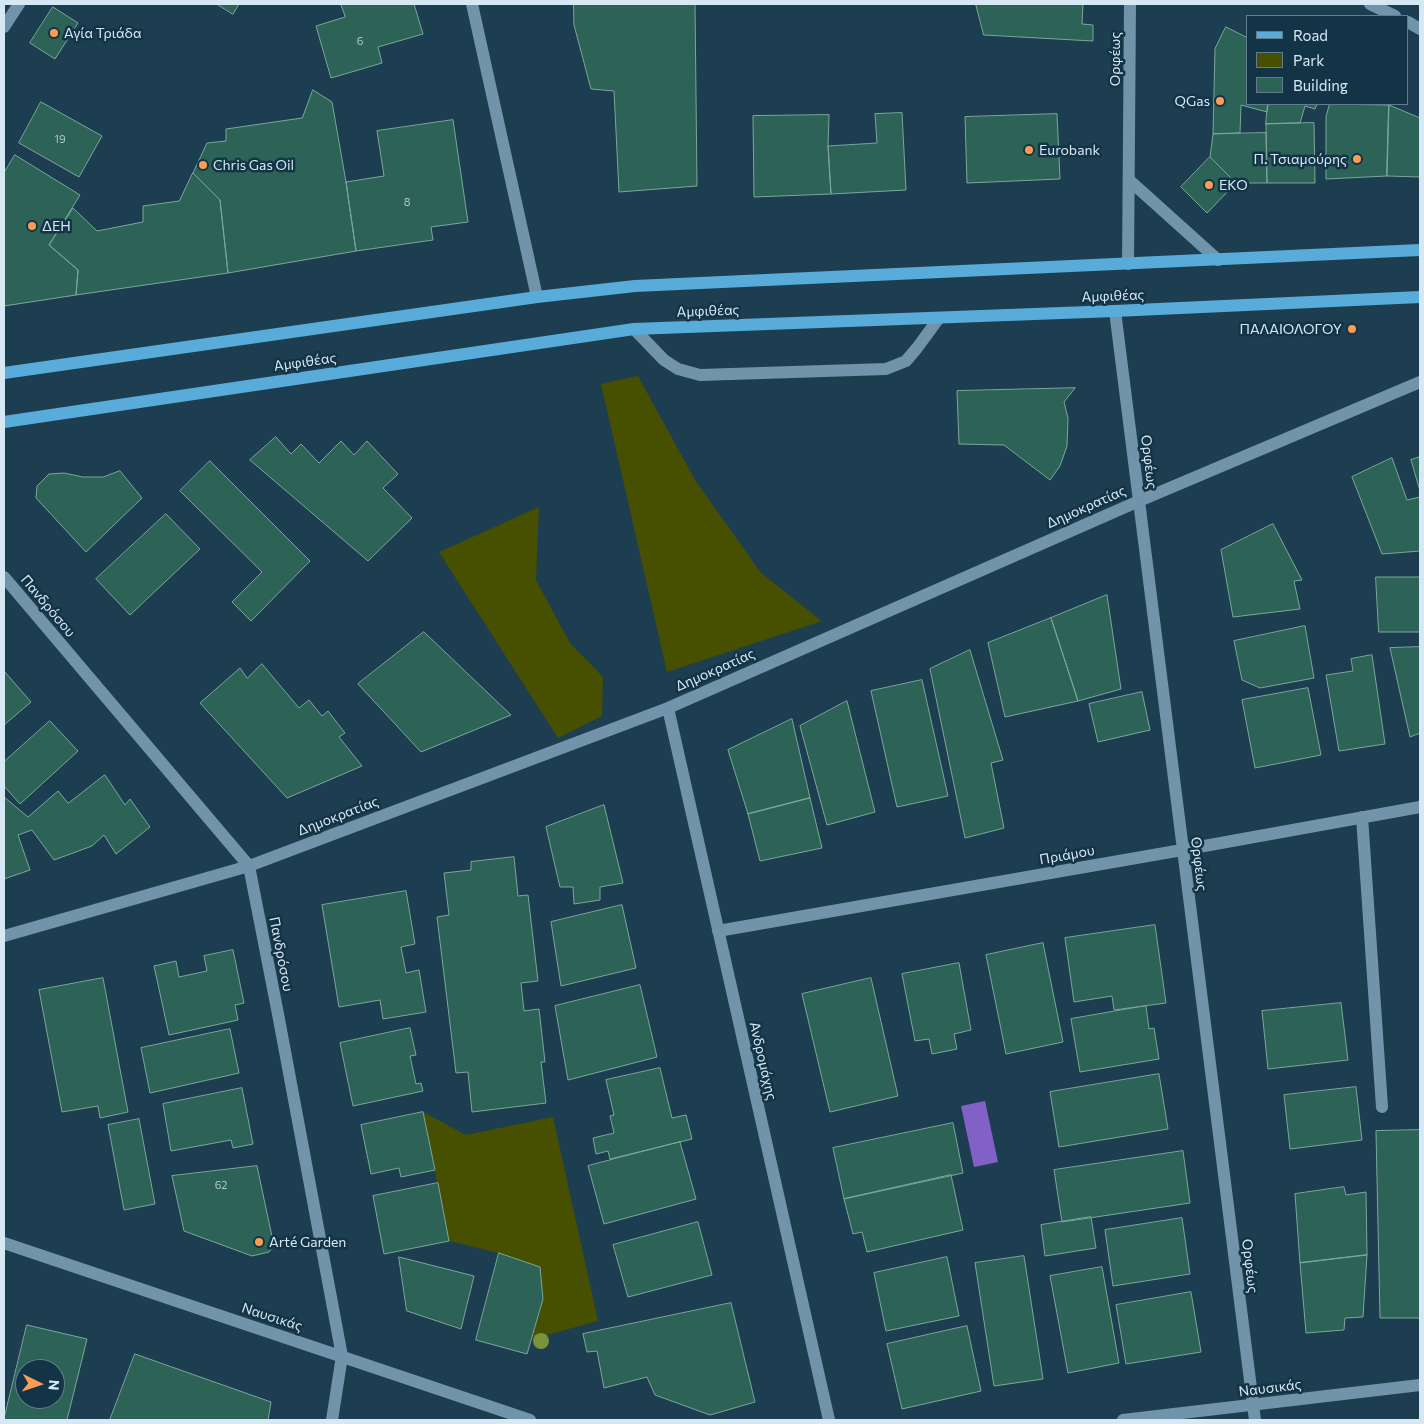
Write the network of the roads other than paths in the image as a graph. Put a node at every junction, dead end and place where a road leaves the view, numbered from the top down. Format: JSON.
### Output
{"nodes":[{"id":1,"x":19,"y":4,"type":"edge"},
{"id":2,"x":472,"y":4,"type":"edge"},
{"id":3,"x":1130,"y":4,"type":"edge"},
{"id":4,"x":1370,"y":4,"type":"edge"},
{"id":5,"x":1393,"y":15,"type":"edge"},
{"id":6,"x":1409,"y":23,"type":"edge"},
{"id":7,"x":4,"y":27,"type":"edge"},
{"id":8,"x":1420,"y":29,"type":"edge"},
{"id":9,"x":1129,"y":180,"type":"junction"},
{"id":10,"x":1420,"y":250,"type":"edge"},
{"id":11,"x":1218,"y":260,"type":"junction"},
{"id":12,"x":1128,"y":264,"type":"junction"},
{"id":13,"x":1420,"y":297,"type":"edge"},
{"id":14,"x":537,"y":298,"type":"junction"},
{"id":15,"x":1115,"y":311,"type":"junction"},
{"id":16,"x":939,"y":318,"type":"junction"},
{"id":17,"x":634,"y":328,"type":"junction"},
{"id":18,"x":4,"y":373,"type":"edge"},
{"id":19,"x":1420,"y":382,"type":"edge"},
{"id":20,"x":4,"y":422,"type":"edge"},
{"id":21,"x":1138,"y":501,"type":"junction"},
{"id":22,"x":4,"y":577,"type":"edge"},
{"id":23,"x":668,"y":708,"type":"junction"},
{"id":24,"x":1420,"y":807,"type":"edge"},
{"id":25,"x":1362,"y":817,"type":"junction"},
{"id":26,"x":1182,"y":850,"type":"junction"},
{"id":27,"x":248,"y":866,"type":"junction"},
{"id":28,"x":718,"y":931,"type":"junction"},
{"id":29,"x":4,"y":936,"type":"edge"},
{"id":30,"x":1382,"y":1107,"type":"dead end"},
{"id":31,"x":4,"y":1243,"type":"edge"},
{"id":32,"x":342,"y":1356,"type":"junction"},
{"id":33,"x":1420,"y":1385,"type":"edge"},
{"id":34,"x":1253,"y":1405,"type":"junction"},
{"id":35,"x":332,"y":1420,"type":"edge"},
{"id":36,"x":530,"y":1420,"type":"edge"},
{"id":37,"x":829,"y":1420,"type":"edge"},
{"id":38,"x":1123,"y":1420,"type":"edge"},
{"id":39,"x":1255,"y":1420,"type":"edge"}],
"edges":[{"from":1,"to":7,"type":"street"},
{"from":2,"to":14,"type":"street"},
{"from":3,"to":9,"type":"street","name":"Ορφέως"},
{"from":4,"to":5,"type":"street"},
{"from":6,"to":8,"type":"street"},
{"from":9,"to":11,"type":"street"},
{"from":9,"to":12,"type":"street","name":"Ορφέως"},
{"from":10,"to":11,"type":"main road","name":"Αμφιθέας"},
{"from":11,"to":12,"type":"main road","name":"Αμφιθέας"},
{"from":12,"to":14,"type":"main road","name":"Αμφιθέας"},
{"from":13,"to":15,"type":"main road","name":"Αμφιθέας"},
{"from":14,"to":18,"type":"main road","name":"Αμφιθέας"},
{"from":15,"to":16,"type":"main road","name":"Αμφιθέας"},
{"from":15,"to":21,"type":"street","name":"Ορφέως"},
{"from":16,"to":17,"type":"main road","name":"Αμφιθέας"},
{"from":16,"to":17,"type":"street"},
{"from":17,"to":20,"type":"main road","name":"Αμφιθέας"},
{"from":19,"to":21,"type":"street","name":"Δημοκρατίας"},
{"from":21,"to":23,"type":"street","name":"Δημοκρατίας"},
{"from":21,"to":26,"type":"street","name":"Ορφέως"},
{"from":22,"to":27,"type":"street","name":"Πανδρόσου"},
{"from":23,"to":27,"type":"street","name":"Δημοκρατίας"},
{"from":23,"to":28,"type":"street","name":"Ανδρομάχης"},
{"from":24,"to":25,"type":"street","name":"Πριάμου"},
{"from":25,"to":26,"type":"street","name":"Πριάμου"},
{"from":25,"to":30,"type":"street"},
{"from":26,"to":28,"type":"street","name":"Πριάμου"},
{"from":26,"to":34,"type":"street","name":"Ορφέως"},
{"from":27,"to":29,"type":"street","name":"Δημοκρατίας"},
{"from":27,"to":32,"type":"street","name":"Πανδρόσου"},
{"from":28,"to":37,"type":"street","name":"Ανδρομάχης"},
{"from":31,"to":32,"type":"street","name":"Ναυσικάς"},
{"from":32,"to":35,"type":"street","name":"Πανδρόσου"},
{"from":32,"to":36,"type":"street","name":"Ναυσικάς"},
{"from":33,"to":34,"type":"street","name":"Ναυσικάς"},
{"from":34,"to":38,"type":"street","name":"Ναυσικάς"},
{"from":34,"to":39,"type":"street","name":"Ορφέως"}]}
